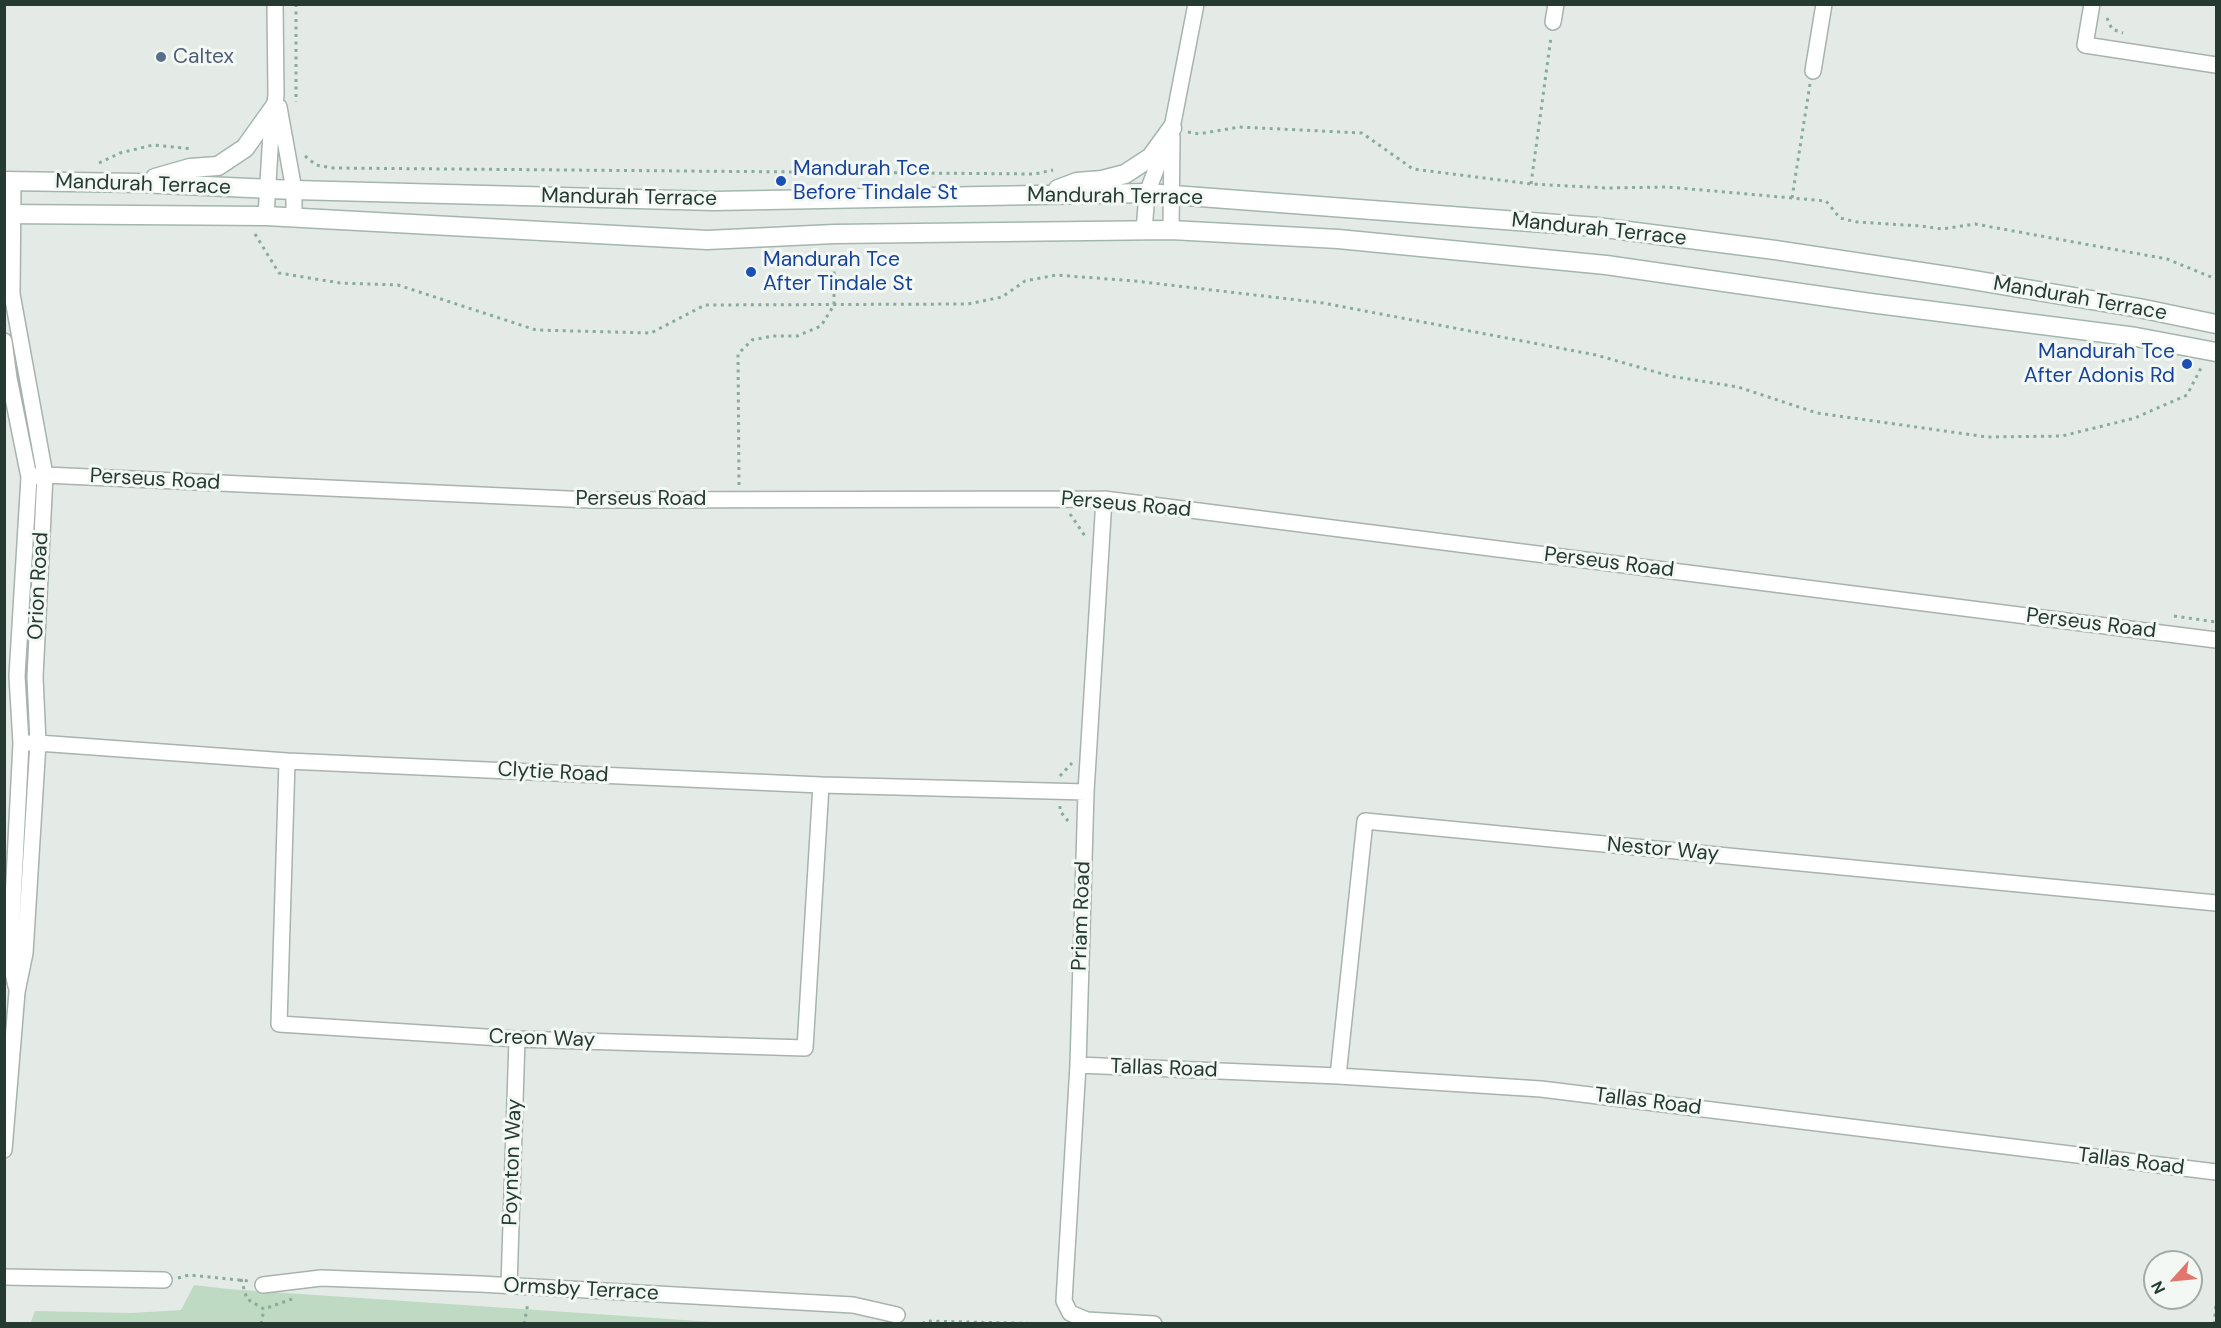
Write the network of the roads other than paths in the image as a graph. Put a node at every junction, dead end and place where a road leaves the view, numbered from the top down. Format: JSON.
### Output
{"nodes":[{"id":1,"x":275,"y":4,"type":"edge"},
{"id":2,"x":1196,"y":4,"type":"edge"},
{"id":3,"x":1556,"y":4,"type":"edge"},
{"id":4,"x":1824,"y":4,"type":"edge"},
{"id":5,"x":2092,"y":4,"type":"edge"},
{"id":6,"x":1553,"y":22,"type":"road end"},
{"id":7,"x":2217,"y":65,"type":"edge"},
{"id":8,"x":1813,"y":71,"type":"road end"},
{"id":9,"x":275,"y":101,"type":"junction"},
{"id":10,"x":1172,"y":128,"type":"junction"},
{"id":11,"x":9,"y":181,"type":"edge"},
{"id":12,"x":139,"y":183,"type":"junction"},
{"id":13,"x":267,"y":189,"type":"junction"},
{"id":14,"x":294,"y":190,"type":"junction"},
{"id":15,"x":1148,"y":193,"type":"junction"},
{"id":16,"x":1039,"y":195,"type":"junction"},
{"id":17,"x":1172,"y":195,"type":"junction"},
{"id":18,"x":8,"y":214,"type":"edge"},
{"id":19,"x":267,"y":216,"type":"junction"},
{"id":20,"x":294,"y":217,"type":"junction"},
{"id":21,"x":1171,"y":230,"type":"junction"},
{"id":22,"x":1144,"y":231,"type":"junction"},
{"id":23,"x":2217,"y":324,"type":"edge"},
{"id":24,"x":4,"y":341,"type":"edge"},
{"id":25,"x":2213,"y":352,"type":"edge"},
{"id":26,"x":45,"y":475,"type":"junction"},
{"id":27,"x":29,"y":477,"type":"junction"},
{"id":28,"x":1104,"y":499,"type":"junction"},
{"id":29,"x":2217,"y":640,"type":"edge"},
{"id":30,"x":11,"y":676,"type":"edge"},
{"id":31,"x":35,"y":677,"type":"junction"},
{"id":32,"x":21,"y":743,"type":"junction"},
{"id":33,"x":38,"y":743,"type":"junction"},
{"id":34,"x":287,"y":761,"type":"junction"},
{"id":35,"x":821,"y":785,"type":"junction"},
{"id":36,"x":1086,"y":792,"type":"junction"},
{"id":37,"x":2217,"y":903,"type":"edge"},
{"id":38,"x":17,"y":992,"type":"junction"},
{"id":39,"x":518,"y":1039,"type":"junction"},
{"id":40,"x":1077,"y":1065,"type":"junction"},
{"id":41,"x":1338,"y":1076,"type":"junction"},
{"id":42,"x":4,"y":1150,"type":"edge"},
{"id":43,"x":2217,"y":1172,"type":"edge"},
{"id":44,"x":4,"y":1276,"type":"edge"},
{"id":45,"x":164,"y":1280,"type":"road end"},
{"id":46,"x":263,"y":1284,"type":"dead end"},
{"id":47,"x":509,"y":1286,"type":"junction"},
{"id":48,"x":897,"y":1315,"type":"dead end"},
{"id":49,"x":1154,"y":1323,"type":"edge"}],
"edges":[{"from":1,"to":9,"type":"street"},
{"from":2,"to":10,"type":"street"},
{"from":3,"to":6,"type":"street"},
{"from":4,"to":8,"type":"street"},
{"from":5,"to":7,"type":"street"},
{"from":9,"to":12,"type":"main road"},
{"from":9,"to":13,"type":"street"},
{"from":9,"to":14,"type":"street"},
{"from":10,"to":15,"type":"street"},
{"from":10,"to":16,"type":"main road"},
{"from":10,"to":17,"type":"street"},
{"from":11,"to":12,"type":"main road","name":"Mandurah Terrace"},
{"from":11,"to":18,"type":"street","name":"Orion Road"},
{"from":12,"to":13,"type":"main road","name":"Mandurah Terrace"},
{"from":13,"to":14,"type":"main road","name":"Mandurah Terrace"},
{"from":13,"to":19,"type":"street"},
{"from":14,"to":16,"type":"main road","name":"Mandurah Terrace"},
{"from":14,"to":20,"type":"street"},
{"from":15,"to":16,"type":"main road","name":"Mandurah Terrace"},
{"from":15,"to":17,"type":"main road","name":"Mandurah Terrace"},
{"from":15,"to":22,"type":"street"},
{"from":17,"to":21,"type":"street"},
{"from":17,"to":23,"type":"main road","name":"Mandurah Terrace"},
{"from":18,"to":19,"type":"main road","name":"Mandurah Terrace"},
{"from":18,"to":26,"type":"street","name":"Orion Road"},
{"from":19,"to":20,"type":"main road","name":"Mandurah Terrace"},
{"from":20,"to":22,"type":"main road","name":"Mandurah Terrace"},
{"from":21,"to":22,"type":"main road","name":"Mandurah Terrace"},
{"from":21,"to":25,"type":"main road","name":"Mandurah Terrace"},
{"from":24,"to":27,"type":"street","name":"Orion Road"},
{"from":26,"to":27,"type":"street","name":"Perseus Road"},
{"from":26,"to":28,"type":"street","name":"Perseus Road"},
{"from":26,"to":31,"type":"street","name":"Orion Road"},
{"from":27,"to":30,"type":"street","name":"Orion Road"},
{"from":28,"to":29,"type":"street","name":"Perseus Road"},
{"from":28,"to":36,"type":"street","name":"Priam Road"},
{"from":30,"to":31,"type":"street"},
{"from":30,"to":32,"type":"street","name":"Orion Road"},
{"from":31,"to":33,"type":"street","name":"Orion Road"},
{"from":32,"to":33,"type":"street","name":"Clytie Road"},
{"from":32,"to":38,"type":"street","name":"Orion Road"},
{"from":33,"to":34,"type":"street","name":"Clytie Road"},
{"from":33,"to":38,"type":"street","name":"Orion Road"},
{"from":34,"to":35,"type":"street","name":"Clytie Road"},
{"from":34,"to":39,"type":"street","name":"Creon Way"},
{"from":35,"to":36,"type":"street","name":"Clytie Road"},
{"from":35,"to":39,"type":"street","name":"Creon Way"},
{"from":36,"to":40,"type":"street","name":"Priam Road"},
{"from":37,"to":41,"type":"street","name":"Nestor Way"},
{"from":38,"to":42,"type":"street","name":"Orion Road"},
{"from":39,"to":47,"type":"street","name":"Poynton Way"},
{"from":40,"to":41,"type":"street","name":"Tallas Road"},
{"from":40,"to":49,"type":"street","name":"Priam Road"},
{"from":41,"to":43,"type":"street","name":"Tallas Road"},
{"from":44,"to":45,"type":"street"},
{"from":46,"to":47,"type":"street","name":"Ormsby Terrace"},
{"from":47,"to":48,"type":"street","name":"Ormsby Terrace"}]}
